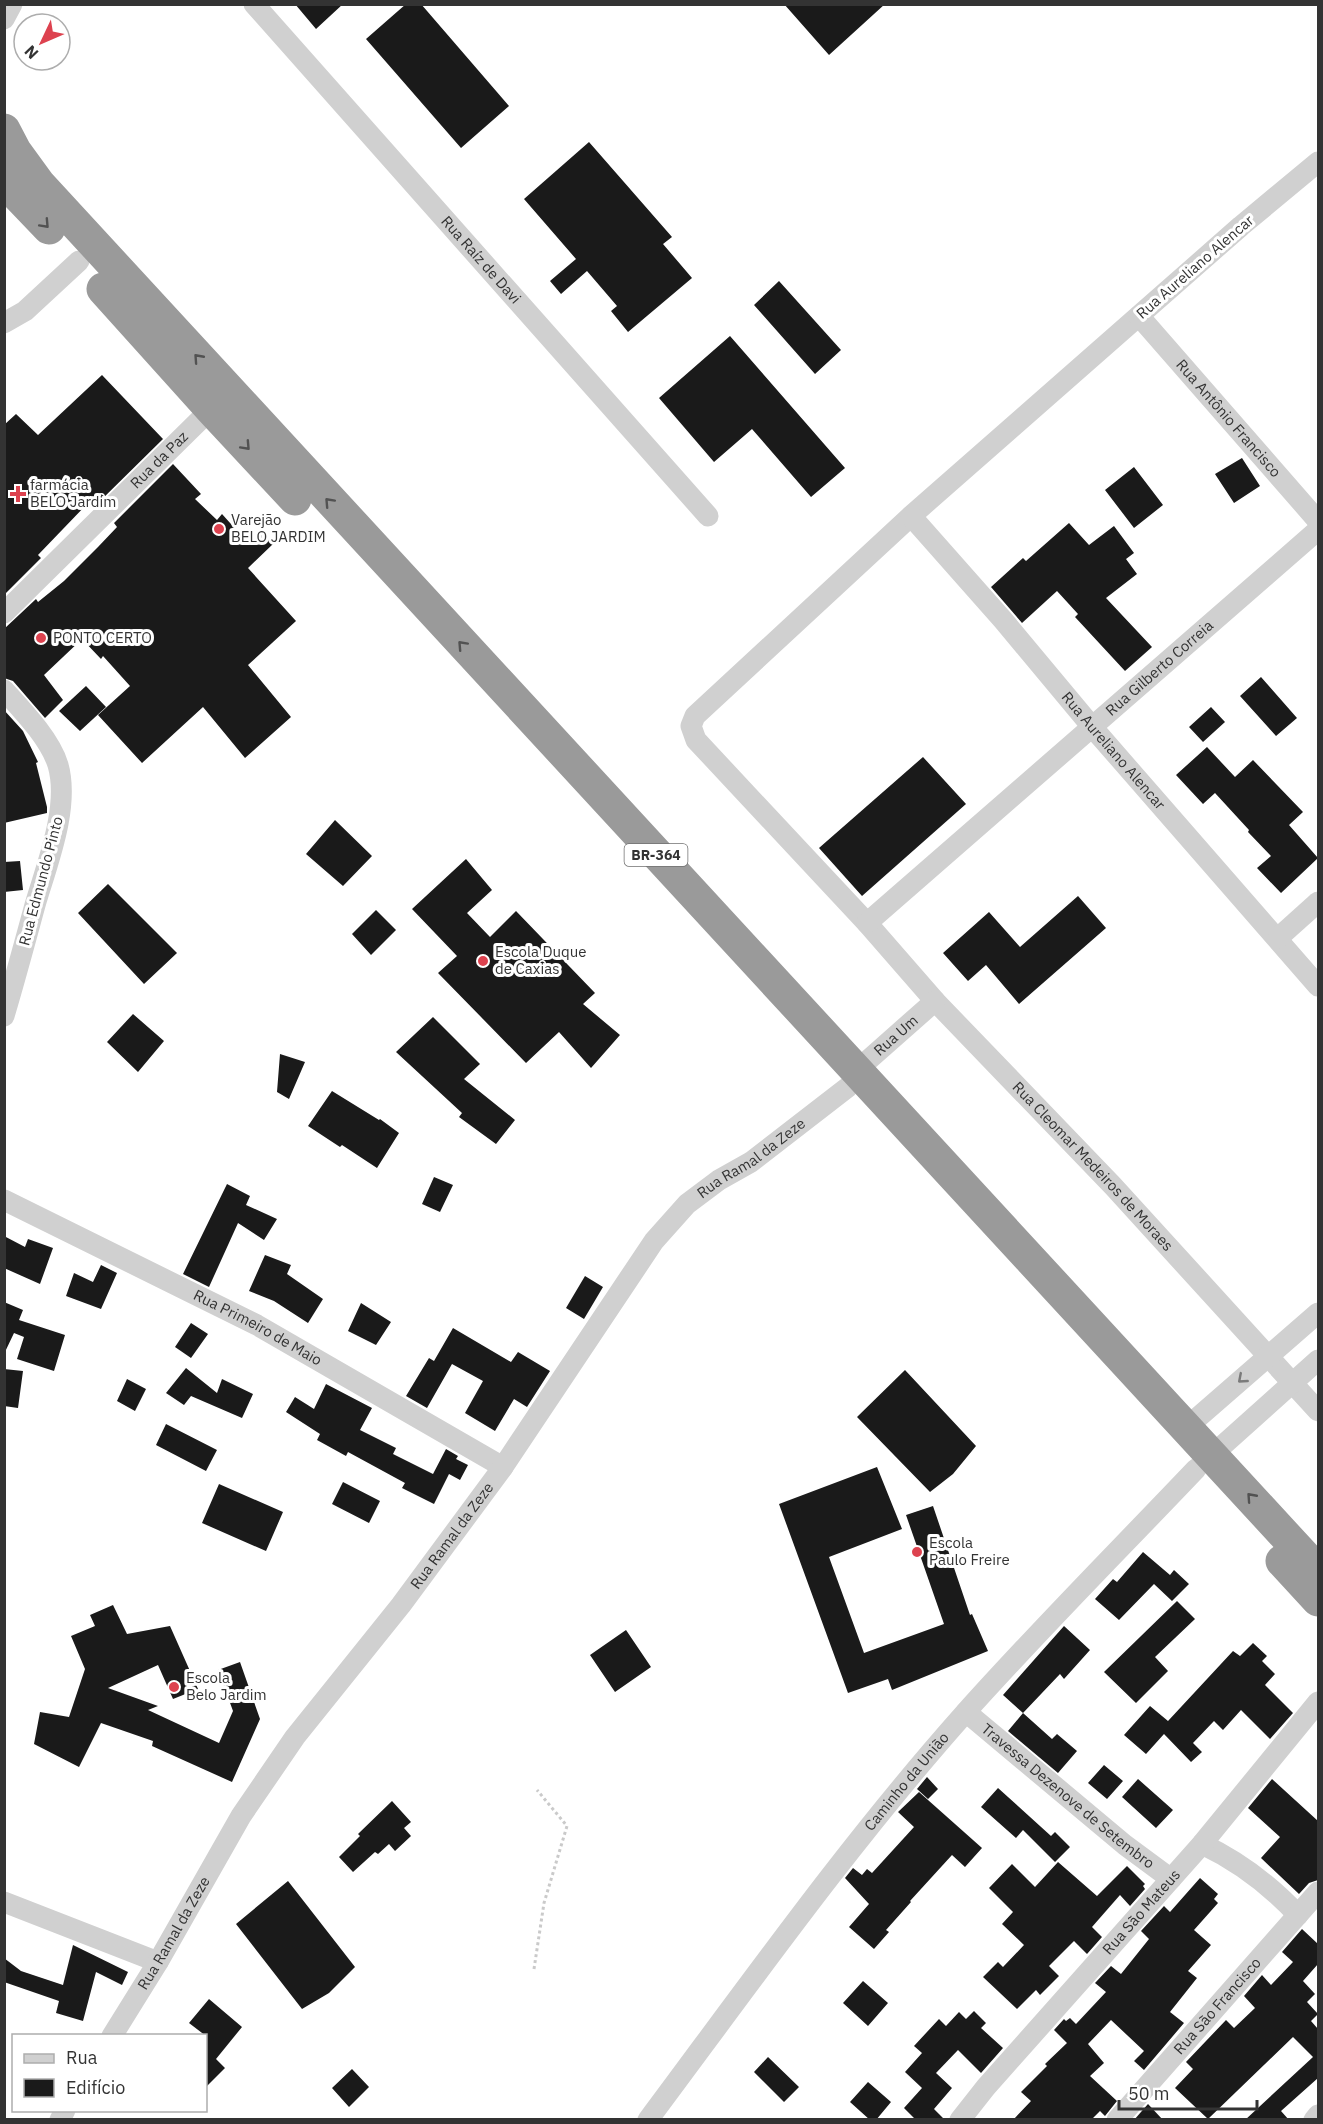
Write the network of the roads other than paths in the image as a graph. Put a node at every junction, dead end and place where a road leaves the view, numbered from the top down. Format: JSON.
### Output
{"nodes":[{"id":1,"x":12,"y":4,"type":"edge"},
{"id":2,"x":254,"y":4,"type":"edge"},
{"id":3,"x":4,"y":19,"type":"edge"},
{"id":4,"x":4,"y":130,"type":"edge"},
{"id":5,"x":1318,"y":162,"type":"edge"},
{"id":6,"x":4,"y":182,"type":"edge"},
{"id":7,"x":79,"y":261,"type":"junction"},
{"id":8,"x":1138,"y":316,"type":"junction"},
{"id":9,"x":4,"y":323,"type":"edge"},
{"id":10,"x":211,"y":409,"type":"junction"},
{"id":11,"x":708,"y":516,"type":"dead end"},
{"id":12,"x":910,"y":516,"type":"junction"},
{"id":13,"x":1318,"y":521,"type":"edge"},
{"id":14,"x":1318,"y":530,"type":"edge"},
{"id":15,"x":4,"y":613,"type":"edge"},
{"id":16,"x":4,"y":690,"type":"edge"},
{"id":17,"x":1093,"y":728,"type":"junction"},
{"id":18,"x":1318,"y":903,"type":"edge"},
{"id":19,"x":867,"y":923,"type":"junction"},
{"id":20,"x":1278,"y":938,"type":"junction"},
{"id":21,"x":1318,"y":986,"type":"edge"},
{"id":22,"x":935,"y":1001,"type":"junction"},
{"id":23,"x":4,"y":1016,"type":"edge"},
{"id":24,"x":853,"y":1079,"type":"junction"},
{"id":25,"x":4,"y":1200,"type":"edge"},
{"id":26,"x":1318,"y":1313,"type":"edge"},
{"id":27,"x":1268,"y":1356,"type":"junction"},
{"id":28,"x":1318,"y":1360,"type":"edge"},
{"id":29,"x":1293,"y":1383,"type":"junction"},
{"id":30,"x":1318,"y":1411,"type":"edge"},
{"id":31,"x":1187,"y":1427,"type":"junction"},
{"id":32,"x":1204,"y":1462,"type":"junction"},
{"id":33,"x":503,"y":1467,"type":"junction"},
{"id":34,"x":1318,"y":1571,"type":"edge"},
{"id":35,"x":1318,"y":1600,"type":"edge"},
{"id":36,"x":1318,"y":1701,"type":"edge"},
{"id":37,"x":966,"y":1712,"type":"junction"},
{"id":38,"x":1202,"y":1844,"type":"junction"},
{"id":39,"x":1171,"y":1879,"type":"junction"},
{"id":40,"x":1318,"y":1892,"type":"edge"},
{"id":41,"x":4,"y":1902,"type":"edge"},
{"id":42,"x":1298,"y":1916,"type":"junction"},
{"id":43,"x":158,"y":1962,"type":"junction"},
{"id":44,"x":113,"y":2034,"type":"edge"},
{"id":45,"x":1318,"y":2115,"type":"edge"},
{"id":46,"x":648,"y":2120,"type":"edge"},
{"id":47,"x":960,"y":2120,"type":"edge"},
{"id":48,"x":1117,"y":2120,"type":"edge"},
{"id":49,"x":1314,"y":2120,"type":"edge"}],
"edges":[{"from":1,"to":3,"type":"street"},
{"from":2,"to":11,"type":"street","name":"Rua Raíz de Davi"},
{"from":24,"to":4,"type":"highway","number":"BR-364","one_way":true},
{"from":5,"to":8,"type":"street","name":"Rua Aureliano Alencar"},
{"from":6,"to":7,"type":"highway","number":"BR-364","one_way":true},
{"from":7,"to":9,"type":"street"},
{"from":7,"to":10,"type":"highway","number":"BR-364"},
{"from":8,"to":12,"type":"street","name":"Rua Aureliano Alencar"},
{"from":8,"to":13,"type":"street","name":"Rua Antônio Francisco"},
{"from":10,"to":15,"type":"street","name":"Rua da Paz"},
{"from":10,"to":24,"type":"highway","number":"BR-364","one_way":true},
{"from":12,"to":17,"type":"street","name":"Rua Aureliano Alencar"},
{"from":12,"to":19,"type":"street","name":"Rua Aureliano Alencar"},
{"from":14,"to":17,"type":"street","name":"Rua Gilberto Correia"},
{"from":16,"to":23,"type":"street","name":"Rua Edmundo Pinto"},
{"from":17,"to":19,"type":"street","name":"Rua Gilberto Correia"},
{"from":17,"to":20,"type":"street","name":"Rua Aureliano Alencar"},
{"from":18,"to":20,"type":"street"},
{"from":19,"to":22,"type":"street","name":"Rua Cleomar Medeiros de Moraes"},
{"from":20,"to":21,"type":"street","name":"Rua Aureliano Alencar"},
{"from":22,"to":24,"type":"street","name":"Rua Um"},
{"from":22,"to":27,"type":"street","name":"Rua Cleomar Medeiros de Moraes"},
{"from":24,"to":31,"type":"highway","number":"BR-364"},
{"from":24,"to":32,"type":"highway","number":"BR-364"},
{"from":24,"to":33,"type":"street","name":"Rua Ramal da Zeze"},
{"from":25,"to":33,"type":"street","name":"Rua Primeiro de Maio"},
{"from":26,"to":27,"type":"street"},
{"from":27,"to":29,"type":"street","name":"Rua Cleomar Medeiros de Moraes"},
{"from":27,"to":31,"type":"street","one_way":true},
{"from":28,"to":29,"type":"street","name":"Caminho da União"},
{"from":29,"to":30,"type":"street","name":"Rua Cleomar Medeiros de Moraes"},
{"from":29,"to":32,"type":"street","name":"Caminho da União"},
{"from":31,"to":32,"type":"highway","number":"BR-364"},
{"from":34,"to":32,"type":"highway","number":"BR-364","one_way":true},
{"from":32,"to":35,"type":"highway","number":"BR-364"},
{"from":32,"to":37,"type":"street","name":"Caminho da União"},
{"from":33,"to":43,"type":"street","name":"Rua Ramal da Zeze"},
{"from":36,"to":38,"type":"street","name":"Rua São Mateus"},
{"from":37,"to":39,"type":"street","name":"Travessa Dezenove de Setembro"},
{"from":37,"to":46,"type":"street","name":"Caminho da União"},
{"from":38,"to":39,"type":"street","name":"Rua São Mateus"},
{"from":38,"to":42,"type":"street"},
{"from":39,"to":47,"type":"street","name":"Rua São Mateus"},
{"from":40,"to":42,"type":"street","name":"Rua São Francisco"},
{"from":41,"to":43,"type":"street"},
{"from":42,"to":48,"type":"street","name":"Rua São Francisco"},
{"from":43,"to":44,"type":"street","name":"Rua Ramal da Zeze"},
{"from":45,"to":49,"type":"street"}]}
